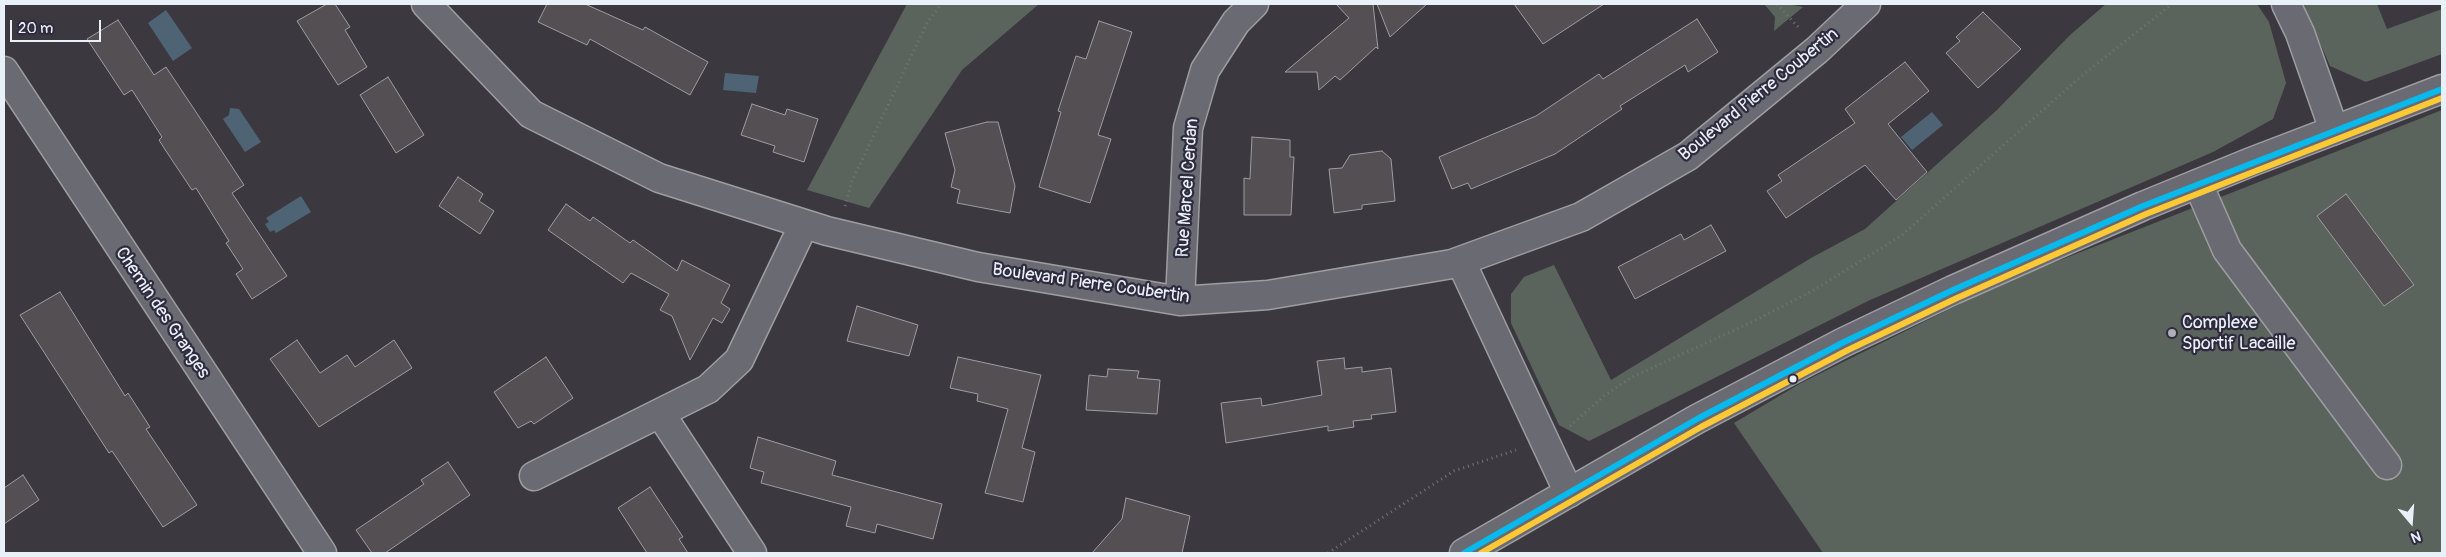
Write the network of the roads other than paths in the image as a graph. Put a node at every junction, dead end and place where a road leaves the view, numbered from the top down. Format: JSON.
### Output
{"nodes":[{"id":1,"x":426,"y":4,"type":"edge"},
{"id":2,"x":1254,"y":4,"type":"edge"},
{"id":3,"x":1866,"y":4,"type":"edge"},
{"id":4,"x":2286,"y":4,"type":"edge"},
{"id":5,"x":4,"y":71,"type":"edge"},
{"id":6,"x":2442,"y":89,"type":"edge"},
{"id":7,"x":2334,"y":130,"type":"junction"},
{"id":8,"x":2198,"y":184,"type":"junction"},
{"id":9,"x":804,"y":224,"type":"junction"},
{"id":10,"x":1461,"y":262,"type":"junction"},
{"id":11,"x":1180,"y":301,"type":"junction"},
{"id":12,"x":660,"y":412,"type":"junction"},
{"id":13,"x":2387,"y":465,"type":"dead end"},
{"id":14,"x":534,"y":476,"type":"dead end"},
{"id":15,"x":1569,"y":493,"type":"junction"},
{"id":16,"x":322,"y":553,"type":"edge"},
{"id":17,"x":752,"y":553,"type":"edge"},
{"id":18,"x":1464,"y":553,"type":"edge"}],
"edges":[{"from":1,"to":9,"type":"street","name":"Boulevard Pierre Coubertin"},
{"from":2,"to":11,"type":"street","name":"Rue Marcel Cerdan"},
{"from":3,"to":10,"type":"street","name":"Boulevard Pierre Coubertin"},
{"from":4,"to":7,"type":"street"},
{"from":5,"to":16,"type":"street","name":"Chemin des Granges"},
{"from":6,"to":7,"type":"street"},
{"from":7,"to":8,"type":"street"},
{"from":8,"to":13,"type":"street"},
{"from":8,"to":15,"type":"street"},
{"from":9,"to":11,"type":"street","name":"Boulevard Pierre Coubertin"},
{"from":9,"to":12,"type":"street"},
{"from":10,"to":11,"type":"street","name":"Boulevard Pierre Coubertin"},
{"from":10,"to":15,"type":"street"},
{"from":12,"to":14,"type":"street"},
{"from":12,"to":17,"type":"street"},
{"from":15,"to":18,"type":"street"}]}
